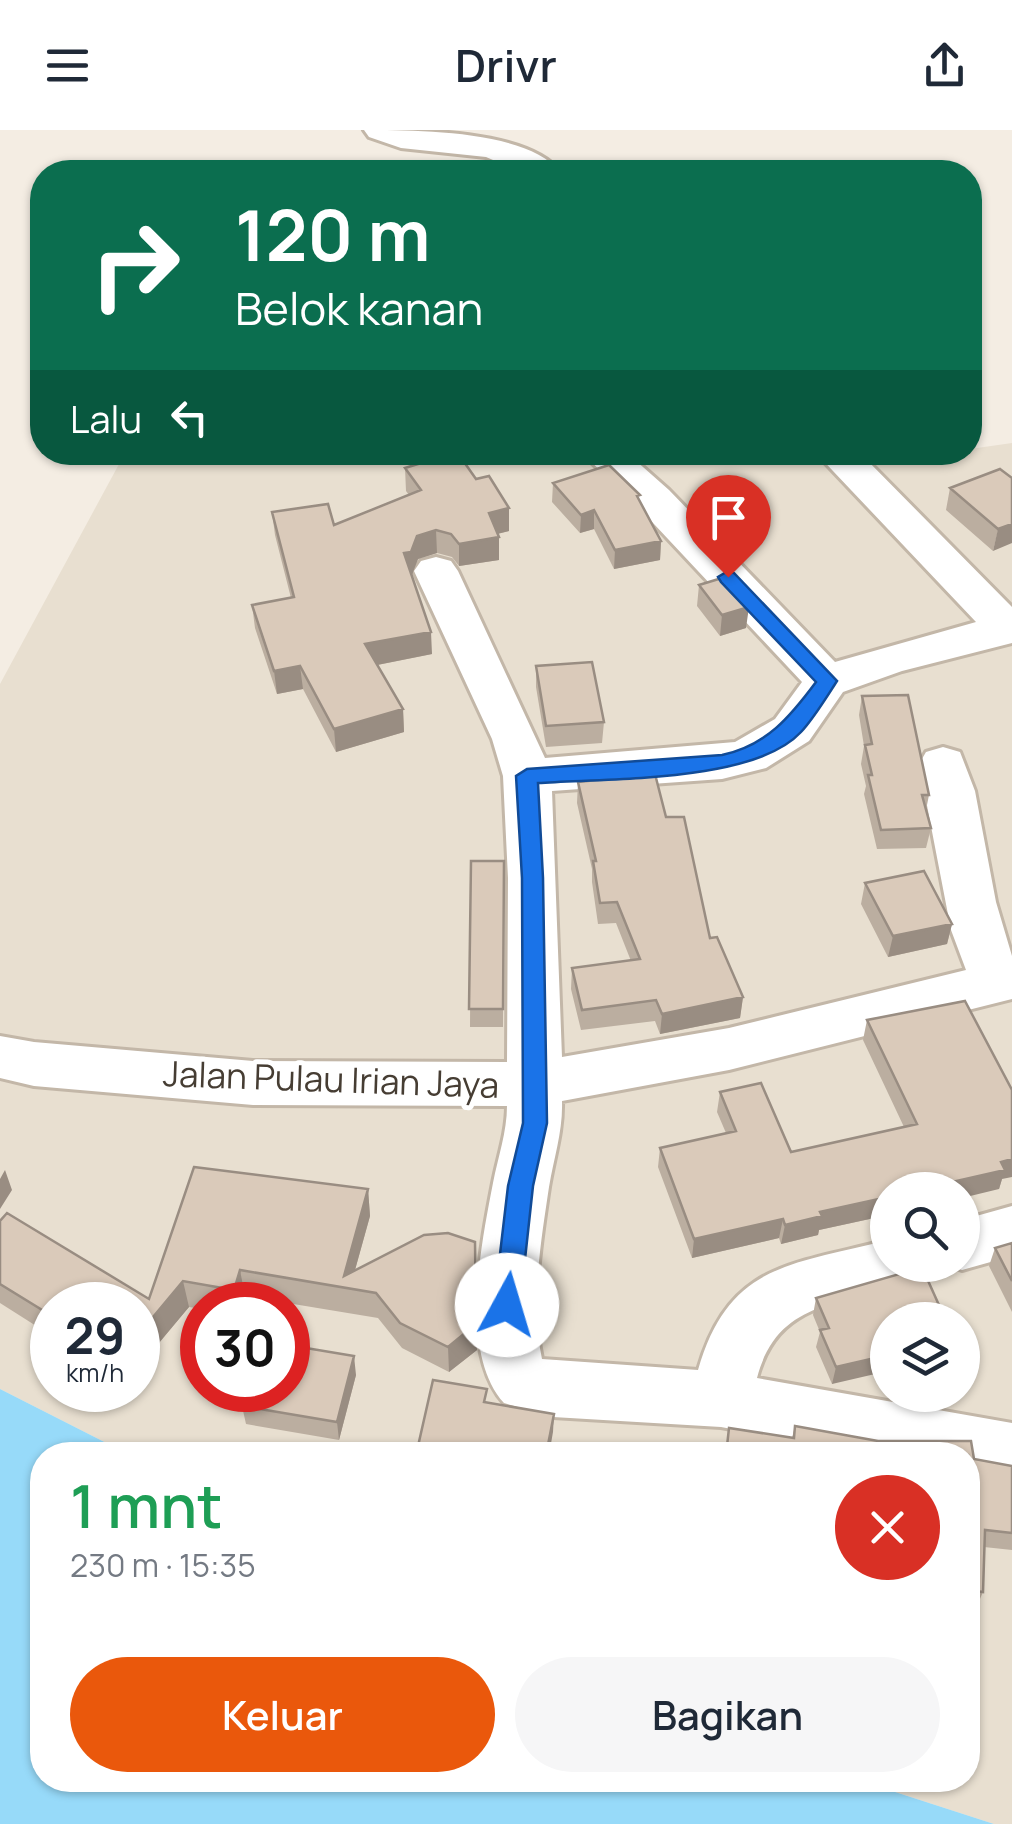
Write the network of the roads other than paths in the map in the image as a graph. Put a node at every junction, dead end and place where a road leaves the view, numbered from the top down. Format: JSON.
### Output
{"nodes":[{"id":1,"x":381,"y":130,"type":"edge"},
{"id":2,"x":527,"y":160,"type":"edge"},
{"id":3,"x":616,"y":465,"type":"edge"},
{"id":4,"x":848,"y":465,"type":"edge"},
{"id":5,"x":436,"y":571,"type":"dead end"},
{"id":6,"x":1010,"y":629,"type":"edge"},
{"id":7,"x":827,"y":681,"type":"junction"},
{"id":8,"x":943,"y":764,"type":"dead end"},
{"id":9,"x":527,"y":776,"type":"junction"},
{"id":10,"x":1005,"y":980,"type":"edge"},
{"id":11,"x":0,"y":1057,"type":"edge"},
{"id":12,"x":536,"y":1084,"type":"junction"},
{"id":13,"x":1012,"y":1231,"type":"edge"},
{"id":14,"x":980,"y":1240,"type":"edge"},
{"id":15,"x":870,"y":1271,"type":"edge"},
{"id":16,"x":721,"y":1399,"type":"junction"},
{"id":17,"x":957,"y":1442,"type":"edge"},
{"id":18,"x":980,"y":1446,"type":"edge"},
{"id":19,"x":1012,"y":1452,"type":"edge"}],
"edges":[{"from":1,"to":2,"type":"street"},
{"from":3,"to":7,"type":"street"},
{"from":4,"to":6,"type":"street"},
{"from":5,"to":9,"type":"street"},
{"from":6,"to":7,"type":"street"},
{"from":7,"to":9,"type":"street"},
{"from":8,"to":10,"type":"street"},
{"from":9,"to":12,"type":"street"},
{"from":10,"to":12,"type":"street","name":"Jalan Pulau Irian Jaya"},
{"from":11,"to":12,"type":"street","name":"Jalan Pulau Irian Jaya"},
{"from":12,"to":16,"type":"street"},
{"from":13,"to":14,"type":"street"},
{"from":15,"to":16,"type":"street"},
{"from":16,"to":17,"type":"street"},
{"from":18,"to":19,"type":"street"}]}
